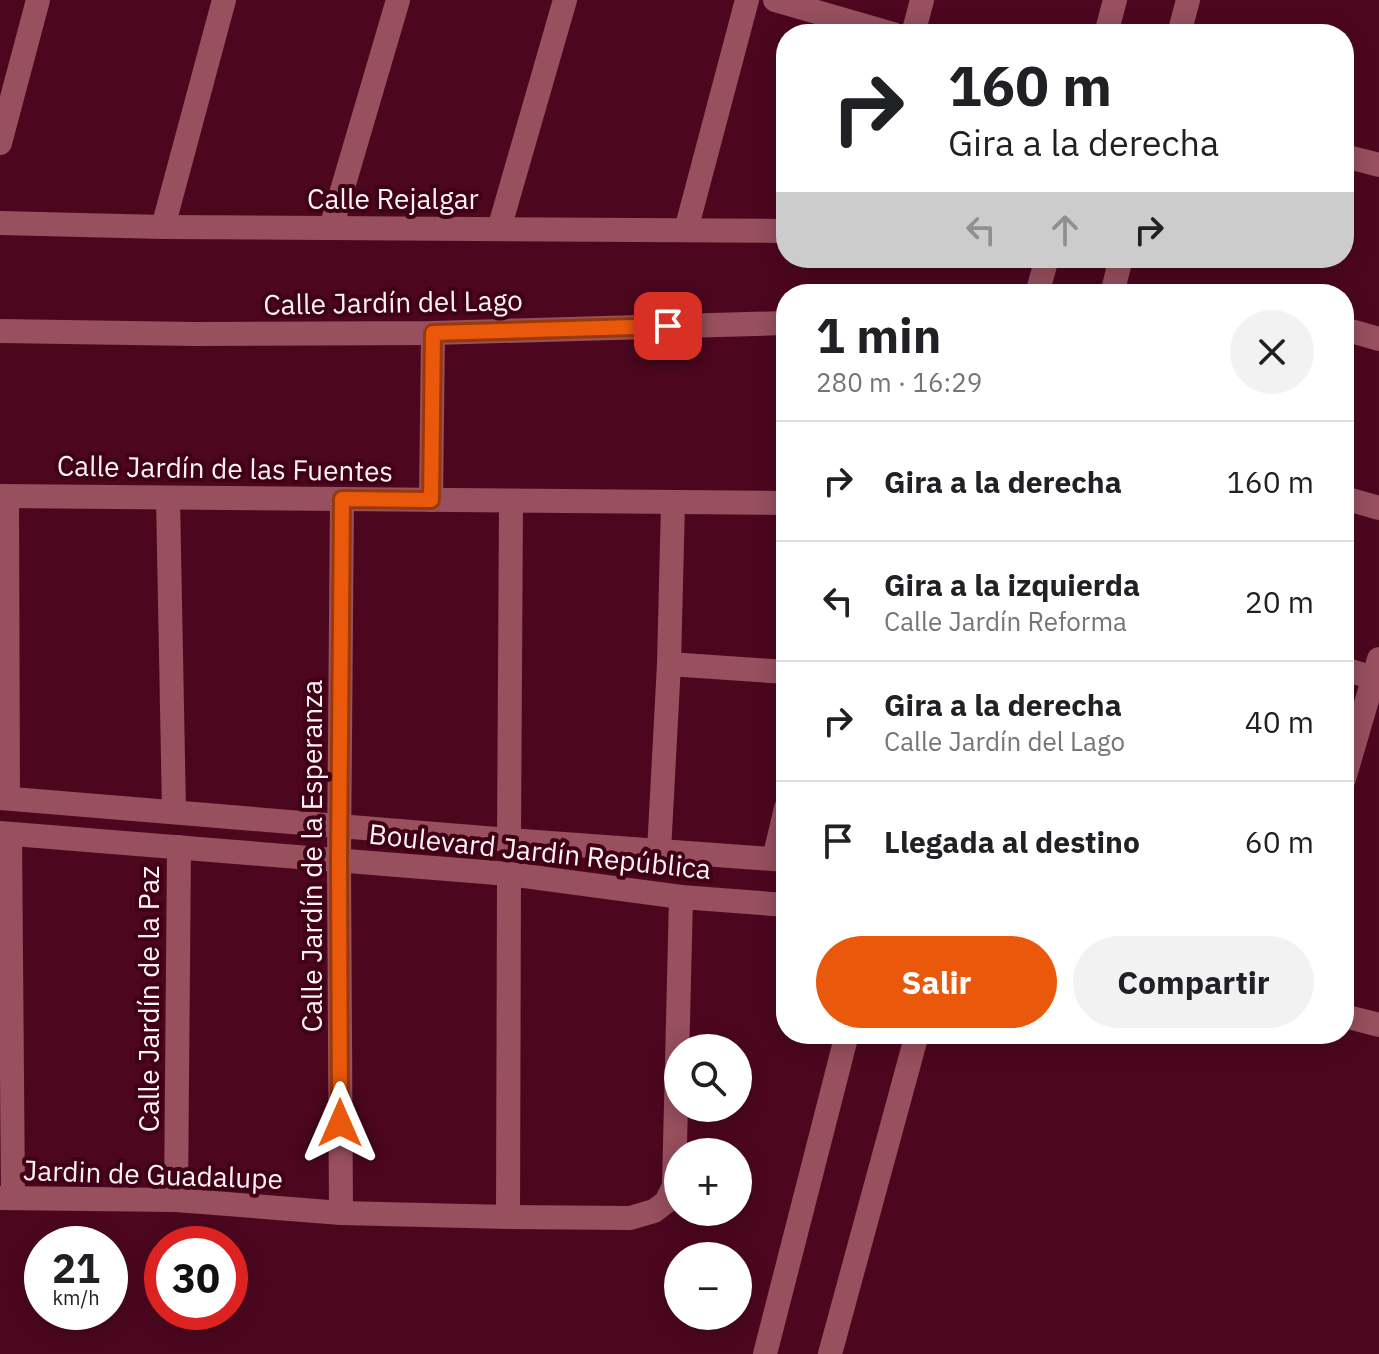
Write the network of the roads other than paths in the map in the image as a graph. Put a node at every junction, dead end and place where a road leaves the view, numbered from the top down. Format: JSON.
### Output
{"nodes":[{"id":1,"x":38,"y":0,"type":"edge"},
{"id":2,"x":224,"y":0,"type":"edge"},
{"id":3,"x":398,"y":0,"type":"edge"},
{"id":4,"x":565,"y":0,"type":"edge"},
{"id":5,"x":747,"y":0,"type":"edge"},
{"id":6,"x":775,"y":0,"type":"edge"},
{"id":7,"x":922,"y":0,"type":"edge"},
{"id":8,"x":1115,"y":0,"type":"edge"},
{"id":9,"x":1188,"y":0,"type":"edge"},
{"id":10,"x":858,"y":24,"type":"edge"},
{"id":11,"x":916,"y":24,"type":"edge"},
{"id":12,"x":1109,"y":24,"type":"edge"},
{"id":13,"x":1182,"y":24,"type":"edge"},
{"id":14,"x":0,"y":143,"type":"edge"},
{"id":15,"x":1354,"y":159,"type":"edge"},
{"id":16,"x":1379,"y":165,"type":"edge"},
{"id":17,"x":0,"y":223,"type":"edge"},
{"id":18,"x":163,"y":227,"type":"junction"},
{"id":19,"x":331,"y":228,"type":"junction"},
{"id":20,"x":499,"y":229,"type":"junction"},
{"id":21,"x":686,"y":230,"type":"junction"},
{"id":22,"x":776,"y":231,"type":"edge"},
{"id":23,"x":776,"y":323,"type":"edge"},
{"id":24,"x":0,"y":331,"type":"edge"},
{"id":25,"x":1354,"y":332,"type":"edge"},
{"id":26,"x":433,"y":333,"type":"junction"},
{"id":27,"x":1379,"y":339,"type":"edge"},
{"id":28,"x":4,"y":496,"type":"edge"},
{"id":29,"x":168,"y":498,"type":"junction"},
{"id":30,"x":342,"y":499,"type":"junction"},
{"id":31,"x":431,"y":500,"type":"junction"},
{"id":32,"x":511,"y":501,"type":"junction"},
{"id":33,"x":1354,"y":501,"type":"edge"},
{"id":34,"x":673,"y":503,"type":"junction"},
{"id":35,"x":776,"y":503,"type":"edge"},
{"id":36,"x":1379,"y":508,"type":"edge"},
{"id":37,"x":669,"y":664,"type":"junction"},
{"id":38,"x":1376,"y":668,"type":"edge"},
{"id":39,"x":1354,"y":669,"type":"edge"},
{"id":40,"x":776,"y":671,"type":"edge"},
{"id":41,"x":1354,"y":744,"type":"edge"},
{"id":42,"x":4,"y":798,"type":"edge"},
{"id":43,"x":174,"y":811,"type":"junction"},
{"id":44,"x":339,"y":825,"type":"junction"},
{"id":45,"x":5,"y":833,"type":"edge"},
{"id":46,"x":509,"y":840,"type":"junction"},
{"id":47,"x":179,"y":847,"type":"junction"},
{"id":48,"x":659,"y":851,"type":"junction"},
{"id":49,"x":776,"y":859,"type":"edge"},
{"id":50,"x":339,"y":860,"type":"junction"},
{"id":51,"x":509,"y":874,"type":"junction"},
{"id":52,"x":681,"y":897,"type":"junction"},
{"id":53,"x":776,"y":904,"type":"edge"},
{"id":54,"x":1354,"y":1019,"type":"edge"},
{"id":55,"x":1379,"y":1025,"type":"edge"},
{"id":56,"x":844,"y":1044,"type":"edge"},
{"id":57,"x":914,"y":1044,"type":"edge"},
{"id":58,"x":6,"y":1198,"type":"edge"},
{"id":59,"x":176,"y":1200,"type":"junction"},
{"id":60,"x":341,"y":1213,"type":"junction"},
{"id":61,"x":508,"y":1217,"type":"junction"},
{"id":62,"x":765,"y":1354,"type":"edge"},
{"id":63,"x":830,"y":1354,"type":"edge"}],
"edges":[{"from":1,"to":14,"type":"street"},
{"from":2,"to":18,"type":"street"},
{"from":3,"to":19,"type":"street"},
{"from":4,"to":20,"type":"street"},
{"from":5,"to":21,"type":"street"},
{"from":6,"to":10,"type":"street"},
{"from":7,"to":11,"type":"street"},
{"from":8,"to":12,"type":"street"},
{"from":9,"to":13,"type":"street"},
{"from":15,"to":16,"type":"street"},
{"from":17,"to":18,"type":"street","name":"Calle Rejalgar"},
{"from":18,"to":19,"type":"street","name":"Calle Rejalgar"},
{"from":19,"to":20,"type":"street","name":"Calle Rejalgar"},
{"from":20,"to":21,"type":"street","name":"Calle Rejalgar"},
{"from":21,"to":22,"type":"street","name":"Calle Rejalgar"},
{"from":23,"to":26,"type":"street","name":"Calle Jardín del Lago"},
{"from":24,"to":26,"type":"street","name":"Calle Jardín del Lago"},
{"from":25,"to":27,"type":"street"},
{"from":26,"to":31,"type":"street"},
{"from":28,"to":29,"type":"street","name":"Calle Jardín de las Fuentes"},
{"from":28,"to":42,"type":"street"},
{"from":29,"to":30,"type":"street","name":"Calle Jardín de las Fuentes"},
{"from":29,"to":43,"type":"street"},
{"from":30,"to":31,"type":"street","name":"Calle Jardín de las Fuentes"},
{"from":30,"to":44,"type":"street","name":"Calle Jardín de la Esperanza"},
{"from":31,"to":32,"type":"street","name":"Calle Jardín de las Fuentes"},
{"from":32,"to":34,"type":"street","name":"Calle Jardín de las Fuentes"},
{"from":32,"to":46,"type":"street"},
{"from":33,"to":36,"type":"street"},
{"from":34,"to":35,"type":"street","name":"Calle Jardín de las Fuentes"},
{"from":34,"to":37,"type":"street"},
{"from":37,"to":40,"type":"street"},
{"from":37,"to":48,"type":"street"},
{"from":38,"to":39,"type":"street"},
{"from":38,"to":41,"type":"street"},
{"from":42,"to":43,"type":"street","name":"Boulevard Jardín República"},
{"from":43,"to":44,"type":"street","name":"Boulevard Jardín República"},
{"from":44,"to":46,"type":"street","name":"Boulevard Jardín República"},
{"from":44,"to":50,"type":"street","name":"Calle Jardín de la Esperanza"},
{"from":45,"to":47,"type":"street","name":"Boulevard Jardín República"},
{"from":45,"to":58,"type":"street"},
{"from":46,"to":48,"type":"street","name":"Boulevard Jardín República"},
{"from":47,"to":50,"type":"street","name":"Boulevard Jardín República"},
{"from":47,"to":59,"type":"street","name":"Calle Jardín de la Paz"},
{"from":48,"to":49,"type":"street","name":"Boulevard Jardín República"},
{"from":50,"to":51,"type":"street","name":"Boulevard Jardín República"},
{"from":50,"to":60,"type":"street","name":"Calle Jardín de la Esperanza"},
{"from":51,"to":52,"type":"street","name":"Boulevard Jardín República"},
{"from":51,"to":61,"type":"street"},
{"from":52,"to":53,"type":"street","name":"Boulevard Jardín República"},
{"from":52,"to":61,"type":"street","name":"Jardin de Guadalupe"},
{"from":54,"to":55,"type":"street"},
{"from":56,"to":62,"type":"street"},
{"from":57,"to":63,"type":"street"},
{"from":58,"to":59,"type":"street","name":"Jardin de Guadalupe"},
{"from":59,"to":60,"type":"street","name":"Jardin de Guadalupe"},
{"from":60,"to":61,"type":"street","name":"Jardin de Guadalupe"}]}
